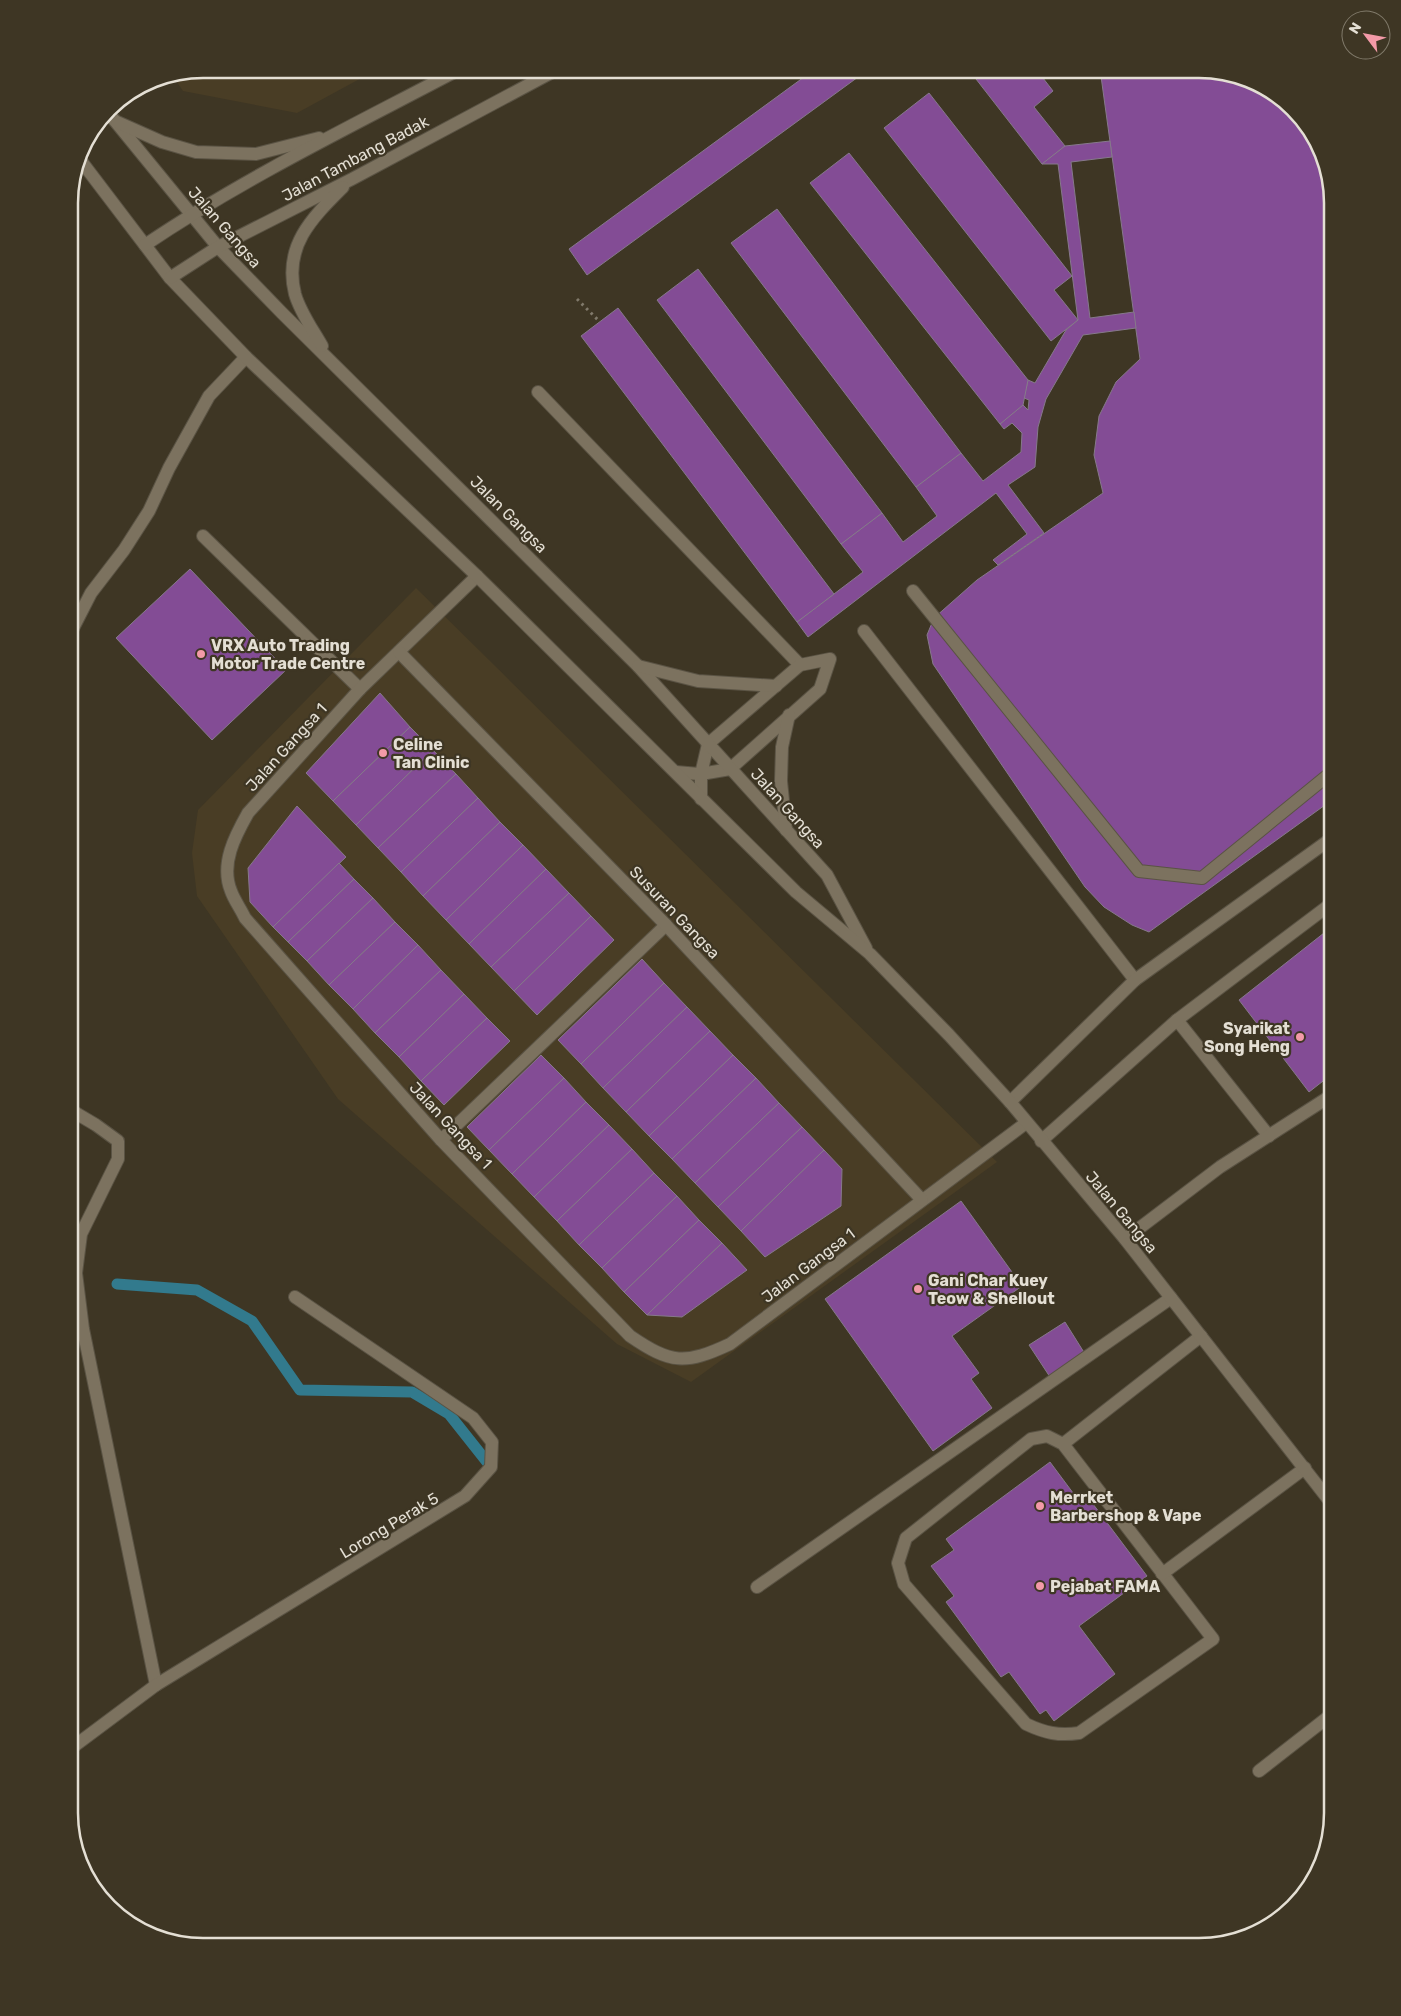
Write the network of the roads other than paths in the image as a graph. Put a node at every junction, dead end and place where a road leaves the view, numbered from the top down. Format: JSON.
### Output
{"nodes":[{"id":1,"x":443,"y":78,"type":"edge"},
{"id":2,"x":541,"y":78,"type":"edge"},
{"id":3,"x":112,"y":116,"type":"edge"},
{"id":4,"x":111,"y":117,"type":"edge"},
{"id":5,"x":336,"y":134,"type":"junction"},
{"id":6,"x":84,"y":165,"type":"edge"},
{"id":7,"x":352,"y":179,"type":"junction"},
{"id":8,"x":190,"y":214,"type":"junction"},
{"id":9,"x":144,"y":245,"type":"junction"},
{"id":10,"x":218,"y":247,"type":"junction"},
{"id":11,"x":170,"y":278,"type":"junction"},
{"id":12,"x":246,"y":357,"type":"junction"},
{"id":13,"x":329,"y":358,"type":"junction"},
{"id":14,"x":538,"y":392,"type":"dead end"},
{"id":15,"x":203,"y":536,"type":"dead end"},
{"id":16,"x":477,"y":576,"type":"junction"},
{"id":17,"x":912,"y":592,"type":"dead end"},
{"id":18,"x":78,"y":618,"type":"edge"},
{"id":19,"x":864,"y":631,"type":"dead end"},
{"id":20,"x":399,"y":652,"type":"junction"},
{"id":21,"x":800,"y":665,"type":"junction"},
{"id":22,"x":638,"y":666,"type":"junction"},
{"id":23,"x":776,"y":686,"type":"junction"},
{"id":24,"x":360,"y":689,"type":"junction"},
{"id":25,"x":789,"y":715,"type":"junction"},
{"id":26,"x":708,"y":744,"type":"junction"},
{"id":27,"x":730,"y":769,"type":"junction"},
{"id":28,"x":676,"y":772,"type":"junction"},
{"id":29,"x":701,"y":774,"type":"junction"},
{"id":30,"x":1324,"y":779,"type":"edge"},
{"id":31,"x":701,"y":800,"type":"junction"},
{"id":32,"x":786,"y":830,"type":"junction"},
{"id":33,"x":1324,"y":844,"type":"edge"},
{"id":34,"x":1324,"y":909,"type":"edge"},
{"id":35,"x":666,"y":925,"type":"junction"},
{"id":36,"x":870,"y":954,"type":"junction"},
{"id":37,"x":1135,"y":980,"type":"junction"},
{"id":38,"x":1177,"y":1020,"type":"junction"},
{"id":39,"x":1324,"y":1100,"type":"edge"},
{"id":40,"x":1010,"y":1102,"type":"junction"},
{"id":41,"x":78,"y":1114,"type":"edge"},
{"id":42,"x":1026,"y":1123,"type":"junction"},
{"id":43,"x":1269,"y":1136,"type":"junction"},
{"id":44,"x":441,"y":1140,"type":"junction"},
{"id":45,"x":1041,"y":1141,"type":"junction"},
{"id":46,"x":922,"y":1200,"type":"junction"},
{"id":47,"x":1125,"y":1240,"type":"junction"},
{"id":48,"x":78,"y":1257,"type":"edge"},
{"id":49,"x":78,"y":1287,"type":"edge"},
{"id":50,"x":295,"y":1297,"type":"dead end"},
{"id":51,"x":1171,"y":1298,"type":"junction"},
{"id":52,"x":1201,"y":1336,"type":"junction"},
{"id":53,"x":1062,"y":1444,"type":"junction"},
{"id":54,"x":1305,"y":1468,"type":"junction"},
{"id":55,"x":1324,"y":1493,"type":"edge"},
{"id":56,"x":1162,"y":1574,"type":"junction"},
{"id":57,"x":757,"y":1587,"type":"dead end"},
{"id":58,"x":156,"y":1686,"type":"junction"},
{"id":59,"x":1324,"y":1720,"type":"edge"},
{"id":60,"x":78,"y":1743,"type":"edge"},
{"id":61,"x":1259,"y":1771,"type":"dead end"}],
"edges":[{"from":1,"to":5,"type":"main road","name":"Jalan Tambang Badak"},
{"from":2,"to":7,"type":"main road","name":"Jalan Tambang Badak"},
{"from":3,"to":5,"type":"main road"},
{"from":4,"to":8,"type":"main road","name":"Jalan Gangsa"},
{"from":5,"to":8,"type":"main road","name":"Jalan Tambang Badak"},
{"from":6,"to":9,"type":"main road","name":"Jalan Gangsa"},
{"from":7,"to":10,"type":"main road","name":"Jalan Tambang Badak"},
{"from":7,"to":13,"type":"main road"},
{"from":8,"to":9,"type":"main road","name":"Jalan Tambang Badak"},
{"from":8,"to":10,"type":"main road","name":"Jalan Gangsa"},
{"from":9,"to":11,"type":"main road","name":"Jalan Gangsa"},
{"from":10,"to":11,"type":"main road","name":"Jalan Tambang Badak"},
{"from":10,"to":13,"type":"main road","name":"Jalan Gangsa"},
{"from":11,"to":12,"type":"main road","name":"Jalan Gangsa"},
{"from":12,"to":16,"type":"main road","name":"Jalan Gangsa"},
{"from":12,"to":18,"type":"main road"},
{"from":13,"to":22,"type":"main road","name":"Jalan Gangsa"},
{"from":14,"to":21,"type":"main road"},
{"from":15,"to":24,"type":"main road"},
{"from":16,"to":20,"type":"main road","name":"Jalan Gangsa 1"},
{"from":16,"to":28,"type":"main road","name":"Jalan Gangsa"},
{"from":17,"to":30,"type":"main road"},
{"from":19,"to":37,"type":"main road"},
{"from":20,"to":24,"type":"main road","name":"Jalan Gangsa 1"},
{"from":20,"to":35,"type":"main road","name":"Susuran Gangsa"},
{"from":21,"to":23,"type":"main road"},
{"from":21,"to":25,"type":"main road"},
{"from":22,"to":23,"type":"main road"},
{"from":22,"to":26,"type":"main road","name":"Jalan Gangsa"},
{"from":23,"to":26,"type":"main road"},
{"from":24,"to":44,"type":"main road","name":"Jalan Gangsa 1"},
{"from":25,"to":27,"type":"main road"},
{"from":25,"to":32,"type":"main road"},
{"from":26,"to":27,"type":"main road","name":"Jalan Gangsa"},
{"from":26,"to":29,"type":"main road"},
{"from":27,"to":29,"type":"main road"},
{"from":27,"to":32,"type":"main road","name":"Jalan Gangsa"},
{"from":28,"to":29,"type":"main road"},
{"from":28,"to":31,"type":"main road","name":"Jalan Gangsa"},
{"from":29,"to":31,"type":"main road"},
{"from":31,"to":36,"type":"main road","name":"Jalan Gangsa"},
{"from":32,"to":36,"type":"main road","name":"Jalan Gangsa"},
{"from":33,"to":37,"type":"main road"},
{"from":34,"to":38,"type":"main road"},
{"from":35,"to":44,"type":"main road"},
{"from":35,"to":46,"type":"main road","name":"Susuran Gangsa"},
{"from":36,"to":40,"type":"main road","name":"Jalan Gangsa"},
{"from":37,"to":40,"type":"main road"},
{"from":38,"to":43,"type":"main road"},
{"from":38,"to":45,"type":"main road"},
{"from":39,"to":43,"type":"main road"},
{"from":40,"to":42,"type":"main road","name":"Jalan Gangsa"},
{"from":41,"to":48,"type":"main road"},
{"from":42,"to":45,"type":"main road","name":"Jalan Gangsa"},
{"from":42,"to":46,"type":"main road","name":"Jalan Gangsa 1"},
{"from":43,"to":47,"type":"main road"},
{"from":44,"to":46,"type":"main road","name":"Jalan Gangsa 1"},
{"from":45,"to":47,"type":"main road","name":"Jalan Gangsa"},
{"from":47,"to":51,"type":"main road","name":"Jalan Gangsa"},
{"from":49,"to":58,"type":"main road"},
{"from":50,"to":58,"type":"main road","name":"Lorong Perak 5"},
{"from":51,"to":52,"type":"main road","name":"Jalan Gangsa"},
{"from":51,"to":57,"type":"main road"},
{"from":52,"to":53,"type":"main road"},
{"from":52,"to":54,"type":"main road","name":"Jalan Gangsa"},
{"from":53,"to":56,"type":"main road"},
{"from":53,"to":56,"type":"main road"},
{"from":54,"to":55,"type":"main road","name":"Jalan Gangsa"},
{"from":54,"to":56,"type":"main road"},
{"from":58,"to":60,"type":"main road","name":"Lorong Perak 5"},
{"from":59,"to":61,"type":"main road"}]}
